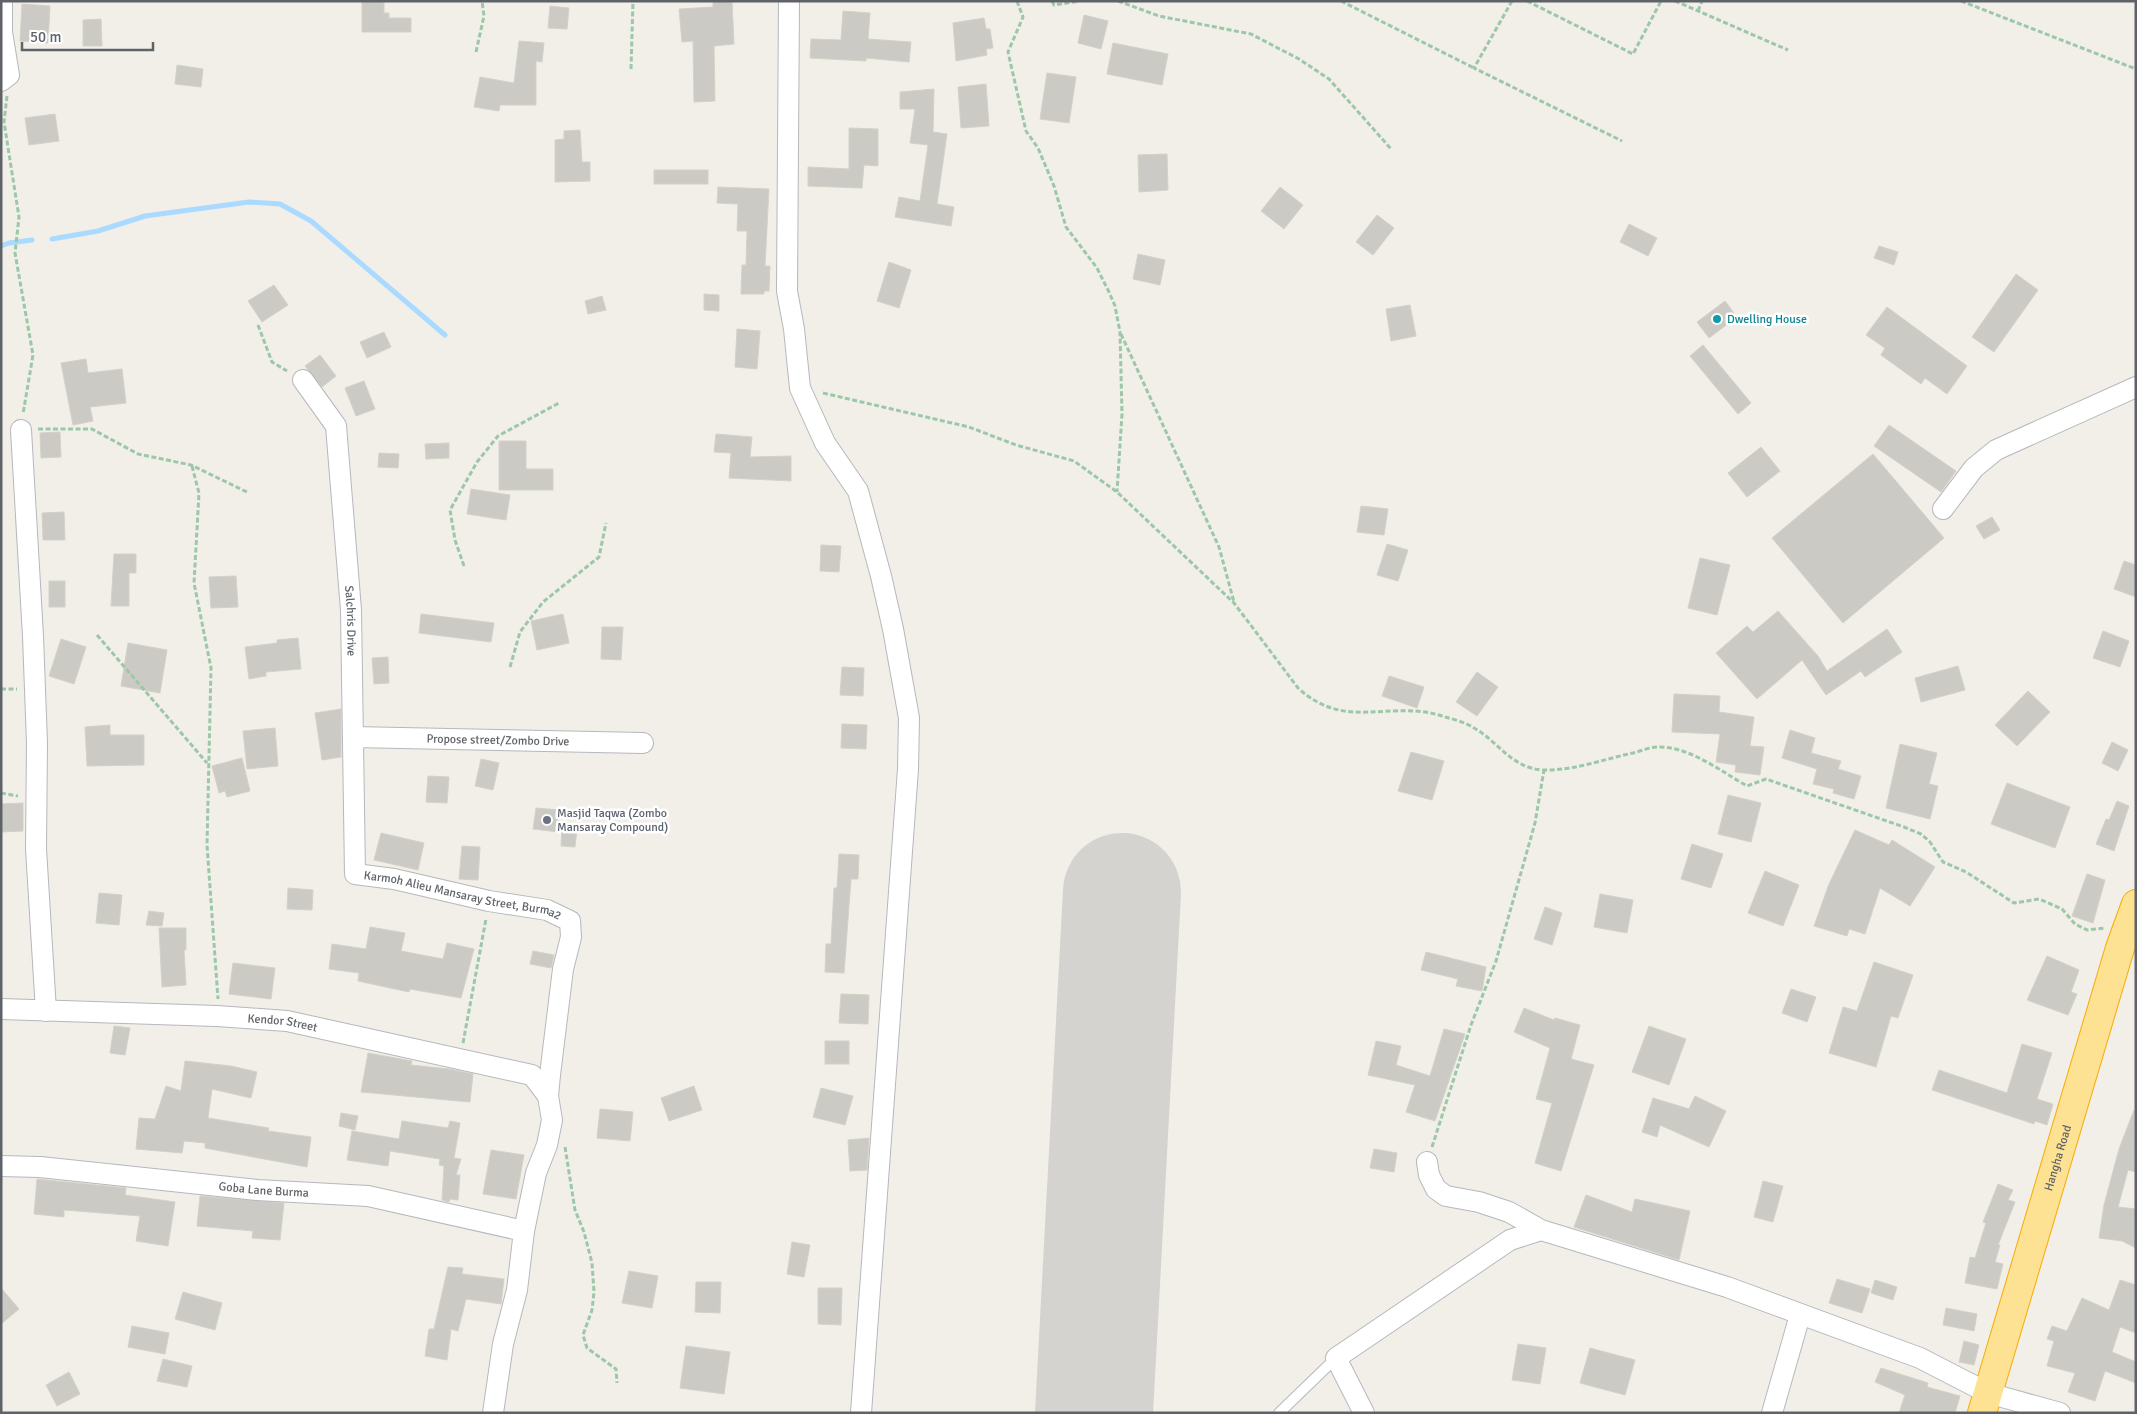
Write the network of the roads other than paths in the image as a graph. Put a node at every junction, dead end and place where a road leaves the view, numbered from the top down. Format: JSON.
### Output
{"nodes":[{"id":1,"x":2,"y":1,"type":"edge"},
{"id":2,"x":788,"y":1,"type":"edge"},
{"id":3,"x":5,"y":78,"type":"edge"},
{"id":4,"x":303,"y":380,"type":"road end"},
{"id":5,"x":2136,"y":387,"type":"edge"},
{"id":6,"x":21,"y":430,"type":"road end"},
{"id":7,"x":1944,"y":509,"type":"dead end"},
{"id":8,"x":353,"y":737,"type":"junction"},
{"id":9,"x":643,"y":743,"type":"dead end"},
{"id":10,"x":355,"y":874,"type":"joint"},
{"id":11,"x":2130,"y":932,"type":"edge"},
{"id":12,"x":1,"y":1009,"type":"edge"},
{"id":13,"x":46,"y":1011,"type":"junction"},
{"id":14,"x":548,"y":1096,"type":"junction"},
{"id":15,"x":1428,"y":1162,"type":"road end"},
{"id":16,"x":1,"y":1166,"type":"edge"},
{"id":17,"x":1541,"y":1230,"type":"junction"},
{"id":18,"x":524,"y":1231,"type":"junction"},
{"id":19,"x":1800,"y":1314,"type":"junction"},
{"id":20,"x":1336,"y":1358,"type":"junction"},
{"id":21,"x":1985,"y":1403,"type":"edge"},
{"id":22,"x":493,"y":1413,"type":"edge"},
{"id":23,"x":860,"y":1413,"type":"edge"},
{"id":24,"x":1279,"y":1413,"type":"edge"},
{"id":25,"x":1364,"y":1413,"type":"edge"},
{"id":26,"x":1772,"y":1413,"type":"edge"},
{"id":27,"x":2060,"y":1413,"type":"edge"}],
"edges":[{"from":1,"to":3,"type":"street"},
{"from":2,"to":23,"type":"street"},
{"from":4,"to":8,"type":"street","name":"Salchris Drive"},
{"from":5,"to":7,"type":"street"},
{"from":6,"to":13,"type":"street"},
{"from":8,"to":9,"type":"street","name":"Propose street/Zombo Drive"},
{"from":8,"to":10,"type":"street","name":"Salchris Drive"},
{"from":10,"to":14,"type":"street","name":"Karmoh Alieu Mansaray Street, Burma2"},
{"from":11,"to":21,"type":"highway","name":"Hangha Road"},
{"from":12,"to":13,"type":"street","name":"Kendor Street"},
{"from":13,"to":14,"type":"street","name":"Kendor Street"},
{"from":14,"to":18,"type":"street"},
{"from":15,"to":17,"type":"street"},
{"from":16,"to":18,"type":"street","name":"Goba Lane Burma"},
{"from":17,"to":19,"type":"street"},
{"from":17,"to":20,"type":"street"},
{"from":18,"to":22,"type":"street"},
{"from":19,"to":21,"type":"street"},
{"from":19,"to":26,"type":"street"},
{"from":20,"to":24,"type":"lane"},
{"from":20,"to":25,"type":"street"},
{"from":21,"to":27,"type":"street"}]}
